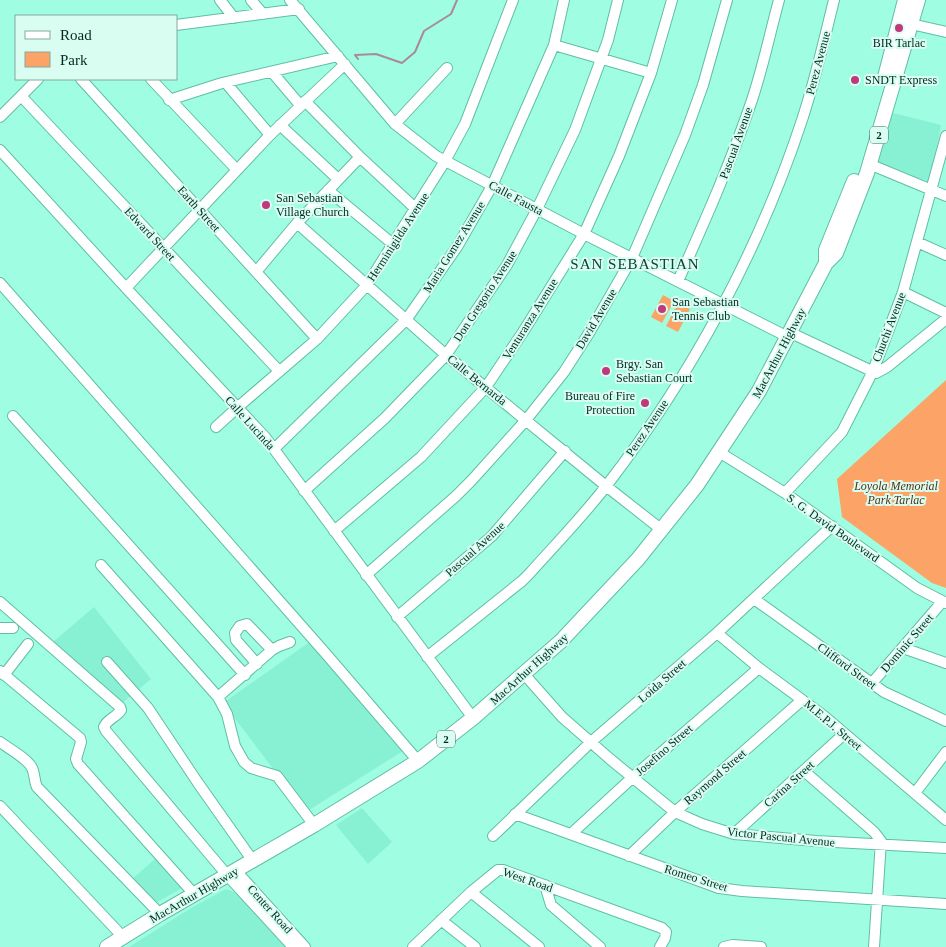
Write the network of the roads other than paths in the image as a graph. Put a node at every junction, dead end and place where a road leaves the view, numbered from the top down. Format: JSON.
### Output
{"nodes":[{"id":1,"x":220,"y":0,"type":"edge"},
{"id":2,"x":251,"y":0,"type":"edge"},
{"id":3,"x":290,"y":0,"type":"edge"},
{"id":4,"x":514,"y":0,"type":"edge"},
{"id":5,"x":564,"y":0,"type":"edge"},
{"id":6,"x":618,"y":0,"type":"edge"},
{"id":7,"x":672,"y":0,"type":"edge"},
{"id":8,"x":726,"y":0,"type":"edge"},
{"id":9,"x":779,"y":0,"type":"edge"},
{"id":10,"x":834,"y":0,"type":"edge"},
{"id":11,"x":905,"y":0,"type":"edge"},
{"id":12,"x":918,"y":0,"type":"edge"},
{"id":13,"x":299,"y":9,"type":"junction"},
{"id":14,"x":263,"y":14,"type":"junction"},
{"id":15,"x":234,"y":18,"type":"junction"},
{"id":16,"x":911,"y":24,"type":"junction"},
{"id":17,"x":178,"y":25,"type":"edge"},
{"id":18,"x":946,"y":32,"type":"edge"},
{"id":19,"x":554,"y":45,"type":"junction"},
{"id":20,"x":601,"y":59,"type":"junction"},
{"id":21,"x":341,"y":60,"type":"junction"},
{"id":22,"x":447,"y":68,"type":"dead end"},
{"id":23,"x":272,"y":72,"type":"junction"},
{"id":24,"x":651,"y":73,"type":"junction"},
{"id":25,"x":37,"y":80,"type":"edge"},
{"id":26,"x":82,"y":80,"type":"edge"},
{"id":27,"x":152,"y":80,"type":"edge"},
{"id":28,"x":226,"y":83,"type":"junction"},
{"id":29,"x":22,"y":97,"type":"junction"},
{"id":30,"x":169,"y":100,"type":"junction"},
{"id":31,"x":302,"y":103,"type":"junction"},
{"id":32,"x":0,"y":118,"type":"edge"},
{"id":33,"x":395,"y":124,"type":"junction"},
{"id":34,"x":280,"y":125,"type":"junction"},
{"id":35,"x":270,"y":135,"type":"junction"},
{"id":36,"x":946,"y":136,"type":"edge"},
{"id":37,"x":0,"y":150,"type":"edge"},
{"id":38,"x":360,"y":157,"type":"junction"},
{"id":39,"x":445,"y":161,"type":"junction"},
{"id":40,"x":870,"y":164,"type":"junction"},
{"id":41,"x":237,"y":170,"type":"junction"},
{"id":42,"x":338,"y":179,"type":"junction"},
{"id":43,"x":492,"y":186,"type":"junction"},
{"id":44,"x":931,"y":188,"type":"junction"},
{"id":45,"x":328,"y":190,"type":"junction"},
{"id":46,"x":946,"y":196,"type":"edge"},
{"id":47,"x":416,"y":209,"type":"junction"},
{"id":48,"x":537,"y":209,"type":"junction"},
{"id":49,"x":199,"y":210,"type":"junction"},
{"id":50,"x":297,"y":223,"type":"junction"},
{"id":51,"x":584,"y":234,"type":"junction"},
{"id":52,"x":917,"y":242,"type":"junction"},
{"id":53,"x":394,"y":245,"type":"junction"},
{"id":54,"x":163,"y":248,"type":"junction"},
{"id":55,"x":946,"y":255,"type":"edge"},
{"id":56,"x":632,"y":258,"type":"junction"},
{"id":57,"x":826,"y":263,"type":"junction"},
{"id":58,"x":256,"y":272,"type":"junction"},
{"id":59,"x":678,"y":281,"type":"junction"},
{"id":60,"x":0,"y":284,"type":"edge"},
{"id":61,"x":367,"y":285,"type":"junction"},
{"id":62,"x":126,"y":288,"type":"junction"},
{"id":63,"x":903,"y":292,"type":"junction"},
{"id":64,"x":723,"y":304,"type":"junction"},
{"id":65,"x":946,"y":313,"type":"edge"},
{"id":66,"x":946,"y":319,"type":"edge"},
{"id":67,"x":406,"y":320,"type":"junction"},
{"id":68,"x":789,"y":335,"type":"junction"},
{"id":69,"x":317,"y":339,"type":"junction"},
{"id":70,"x":446,"y":354,"type":"junction"},
{"id":71,"x":279,"y":371,"type":"junction"},
{"id":72,"x":872,"y":371,"type":"junction"},
{"id":73,"x":486,"y":387,"type":"junction"},
{"id":74,"x":238,"y":407,"type":"junction"},
{"id":75,"x":13,"y":416,"type":"dead end"},
{"id":76,"x":526,"y":420,"type":"junction"},
{"id":77,"x":216,"y":427,"type":"dead end"},
{"id":78,"x":274,"y":449,"type":"junction"},
{"id":79,"x":565,"y":452,"type":"junction"},
{"id":80,"x":719,"y":452,"type":"junction"},
{"id":81,"x":606,"y":486,"type":"junction"},
{"id":82,"x":304,"y":491,"type":"junction"},
{"id":83,"x":785,"y":494,"type":"junction"},
{"id":84,"x":832,"y":526,"type":"junction"},
{"id":85,"x":662,"y":530,"type":"junction"},
{"id":86,"x":334,"y":532,"type":"junction"},
{"id":87,"x":101,"y":565,"type":"dead end"},
{"id":88,"x":366,"y":575,"type":"junction"},
{"id":89,"x":754,"y":599,"type":"junction"},
{"id":90,"x":0,"y":602,"type":"edge"},
{"id":91,"x":944,"y":603,"type":"edge"},
{"id":92,"x":397,"y":617,"type":"junction"},
{"id":93,"x":0,"y":628,"type":"edge"},
{"id":94,"x":13,"y":628,"type":"dead end"},
{"id":95,"x":717,"y":633,"type":"junction"},
{"id":96,"x":290,"y":642,"type":"dead end"},
{"id":97,"x":28,"y":644,"type":"dead end"},
{"id":98,"x":903,"y":648,"type":"junction"},
{"id":99,"x":272,"y":650,"type":"junction"},
{"id":100,"x":427,"y":657,"type":"junction"},
{"id":101,"x":107,"y":662,"type":"dead end"},
{"id":102,"x":946,"y":663,"type":"edge"},
{"id":103,"x":257,"y":664,"type":"junction"},
{"id":104,"x":759,"y":668,"type":"junction"},
{"id":105,"x":2,"y":673,"type":"edge"},
{"id":106,"x":524,"y":674,"type":"junction"},
{"id":107,"x":245,"y":675,"type":"junction"},
{"id":108,"x":872,"y":683,"type":"junction"},
{"id":109,"x":218,"y":697,"type":"junction"},
{"id":110,"x":802,"y":700,"type":"junction"},
{"id":111,"x":473,"y":718,"type":"junction"},
{"id":112,"x":946,"y":721,"type":"edge"},
{"id":113,"x":844,"y":734,"type":"junction"},
{"id":114,"x":0,"y":742,"type":"edge"},
{"id":115,"x":591,"y":742,"type":"junction"},
{"id":116,"x":946,"y":752,"type":"edge"},
{"id":117,"x":418,"y":761,"type":"junction"},
{"id":118,"x":804,"y":770,"type":"junction"},
{"id":119,"x":633,"y":777,"type":"junction"},
{"id":120,"x":915,"y":793,"type":"junction"},
{"id":121,"x":0,"y":806,"type":"edge"},
{"id":122,"x":675,"y":812,"type":"junction"},
{"id":123,"x":514,"y":814,"type":"junction"},
{"id":124,"x":946,"y":820,"type":"edge"},
{"id":125,"x":314,"y":826,"type":"junction"},
{"id":126,"x":570,"y":834,"type":"junction"},
{"id":127,"x":734,"y":834,"type":"junction"},
{"id":128,"x":493,"y":836,"type":"dead end"},
{"id":129,"x":882,"y":845,"type":"junction"},
{"id":130,"x":946,"y":848,"type":"edge"},
{"id":131,"x":629,"y":856,"type":"junction"},
{"id":132,"x":253,"y":861,"type":"junction"},
{"id":133,"x":232,"y":873,"type":"junction"},
{"id":134,"x":545,"y":885,"type":"junction"},
{"id":135,"x":472,"y":892,"type":"junction"},
{"id":136,"x":194,"y":894,"type":"junction"},
{"id":137,"x":877,"y":900,"type":"junction"},
{"id":138,"x":946,"y":904,"type":"edge"},
{"id":139,"x":160,"y":914,"type":"junction"},
{"id":140,"x":441,"y":920,"type":"junction"},
{"id":141,"x":123,"y":937,"type":"junction"},
{"id":142,"x":107,"y":947,"type":"edge"},
{"id":143,"x":293,"y":947,"type":"edge"},
{"id":144,"x":305,"y":947,"type":"edge"},
{"id":145,"x":413,"y":947,"type":"edge"},
{"id":146,"x":475,"y":947,"type":"edge"},
{"id":147,"x":539,"y":947,"type":"edge"},
{"id":148,"x":600,"y":947,"type":"edge"},
{"id":149,"x":660,"y":947,"type":"edge"},
{"id":150,"x":724,"y":947,"type":"edge"},
{"id":151,"x":761,"y":947,"type":"edge"},
{"id":152,"x":874,"y":947,"type":"edge"}],
"edges":[{"from":1,"to":15,"type":"street"},
{"from":2,"to":14,"type":"street"},
{"from":3,"to":13,"type":"street","name":"Calle Fausta"},
{"from":4,"to":39,"type":"street","name":"Herminigilda Avenue"},
{"from":5,"to":19,"type":"street","name":"Maria Gomez Avenue"},
{"from":6,"to":20,"type":"street","name":"Don Gregorio Avenue"},
{"from":7,"to":24,"type":"street","name":"Venturanza Avenue"},
{"from":8,"to":56,"type":"street","name":"David Avenue"},
{"from":9,"to":59,"type":"street","name":"Pascual Avenue"},
{"from":10,"to":64,"type":"street","name":"Perez Avenue"},
{"from":11,"to":57,"type":"highway","name":"MacArthur Highway","number":"2"},
{"from":12,"to":16,"type":"highway","name":"MacArthur Highway","number":"2"},
{"from":13,"to":14,"type":"street"},
{"from":13,"to":21,"type":"street","name":"Calle Fausta"},
{"from":14,"to":15,"type":"street"},
{"from":15,"to":17,"type":"street"},
{"from":16,"to":18,"type":"street"},
{"from":16,"to":40,"type":"highway","name":"MacArthur Highway","number":"2"},
{"from":19,"to":20,"type":"street"},
{"from":19,"to":43,"type":"street","name":"Maria Gomez Avenue"},
{"from":20,"to":24,"type":"street"},
{"from":20,"to":48,"type":"street","name":"Don Gregorio Avenue"},
{"from":21,"to":23,"type":"street"},
{"from":21,"to":31,"type":"street"},
{"from":21,"to":33,"type":"street","name":"Calle Fausta"},
{"from":22,"to":33,"type":"street"},
{"from":23,"to":28,"type":"street"},
{"from":23,"to":31,"type":"street"},
{"from":24,"to":51,"type":"street","name":"Venturanza Avenue"},
{"from":25,"to":29,"type":"street"},
{"from":26,"to":49,"type":"street","name":"Earth Street"},
{"from":27,"to":30,"type":"street"},
{"from":28,"to":30,"type":"street"},
{"from":28,"to":35,"type":"street"},
{"from":29,"to":32,"type":"street"},
{"from":29,"to":54,"type":"street","name":"Edward Street"},
{"from":30,"to":41,"type":"street"},
{"from":31,"to":34,"type":"street"},
{"from":31,"to":38,"type":"street"},
{"from":33,"to":39,"type":"street","name":"Calle Fausta"},
{"from":34,"to":35,"type":"street"},
{"from":34,"to":42,"type":"street"},
{"from":35,"to":41,"type":"street"},
{"from":36,"to":44,"type":"street","name":"Chuchi Avenue"},
{"from":37,"to":62,"type":"street","name":"Calle Lucinda"},
{"from":38,"to":42,"type":"street"},
{"from":38,"to":47,"type":"street"},
{"from":39,"to":43,"type":"street","name":"Calle Fausta"},
{"from":39,"to":47,"type":"street","name":"Herminigilda Avenue"},
{"from":40,"to":44,"type":"street"},
{"from":40,"to":57,"type":"highway","name":"MacArthur Highway","number":"2"},
{"from":41,"to":49,"type":"street"},
{"from":42,"to":45,"type":"street"},
{"from":43,"to":48,"type":"street","name":"Calle Fausta"},
{"from":43,"to":67,"type":"street","name":"Maria Gomez Avenue"},
{"from":44,"to":46,"type":"street"},
{"from":44,"to":52,"type":"street","name":"Chuchi Avenue"},
{"from":45,"to":50,"type":"street"},
{"from":45,"to":53,"type":"street"},
{"from":47,"to":53,"type":"street","name":"Herminigilda Avenue"},
{"from":48,"to":51,"type":"street","name":"Calle Fausta"},
{"from":48,"to":70,"type":"street","name":"Don Gregorio Avenue"},
{"from":49,"to":54,"type":"street"},
{"from":49,"to":58,"type":"street","name":"Earth Street"},
{"from":50,"to":58,"type":"street"},
{"from":50,"to":61,"type":"street","name":"Calle Bernarda"},
{"from":51,"to":56,"type":"street","name":"Calle Fausta"},
{"from":51,"to":73,"type":"street","name":"Venturanza Avenue"},
{"from":52,"to":55,"type":"street"},
{"from":52,"to":63,"type":"street","name":"Chuchi Avenue"},
{"from":53,"to":61,"type":"street","name":"Herminigilda Avenue"},
{"from":54,"to":62,"type":"street"},
{"from":54,"to":71,"type":"street","name":"Edward Street"},
{"from":56,"to":59,"type":"street","name":"Calle Fausta"},
{"from":56,"to":76,"type":"street","name":"David Avenue"},
{"from":57,"to":68,"type":"highway","name":"MacArthur Highway","number":"2"},
{"from":58,"to":69,"type":"street","name":"Earth Street"},
{"from":59,"to":64,"type":"street","name":"Calle Fausta"},
{"from":60,"to":117,"type":"street"},
{"from":61,"to":67,"type":"street","name":"Calle Bernarda"},
{"from":61,"to":69,"type":"street","name":"Herminigilda Avenue"},
{"from":62,"to":74,"type":"street","name":"Calle Lucinda"},
{"from":63,"to":65,"type":"street"},
{"from":63,"to":72,"type":"street","name":"Chuchi Avenue"},
{"from":64,"to":68,"type":"street","name":"Calle Fausta"},
{"from":64,"to":81,"type":"street","name":"Perez Avenue"},
{"from":66,"to":72,"type":"street"},
{"from":67,"to":70,"type":"street","name":"Calle Bernarda"},
{"from":67,"to":78,"type":"street","name":"Maria Gomez Avenue"},
{"from":68,"to":72,"type":"street","name":"Calle Fausta"},
{"from":68,"to":80,"type":"highway","name":"MacArthur Highway","number":"2"},
{"from":69,"to":71,"type":"street","name":"Herminigilda Avenue"},
{"from":70,"to":73,"type":"street","name":"Calle Bernarda"},
{"from":70,"to":82,"type":"street","name":"Don Gregorio Avenue"},
{"from":71,"to":74,"type":"street","name":"Herminigilda Avenue"},
{"from":72,"to":83,"type":"street","name":"Chuchi Avenue"},
{"from":73,"to":76,"type":"street","name":"Calle Bernarda"},
{"from":73,"to":86,"type":"street","name":"Venturanza Avenue"},
{"from":74,"to":77,"type":"street","name":"Herminigilda Avenue"},
{"from":74,"to":78,"type":"street","name":"Calle Lucinda"},
{"from":75,"to":107,"type":"street"},
{"from":76,"to":79,"type":"street","name":"Calle Bernarda"},
{"from":76,"to":88,"type":"street","name":"David Avenue"},
{"from":78,"to":82,"type":"street","name":"Calle Lucinda"},
{"from":79,"to":81,"type":"street","name":"Calle Bernarda"},
{"from":79,"to":92,"type":"street","name":"Pascual Avenue"},
{"from":80,"to":83,"type":"street","name":"S. G. David Boulevard"},
{"from":80,"to":85,"type":"highway","name":"MacArthur Highway","number":"2"},
{"from":81,"to":85,"type":"street","name":"Calle Bernarda"},
{"from":81,"to":100,"type":"street","name":"Perez Avenue"},
{"from":82,"to":86,"type":"street","name":"Calle Lucinda"},
{"from":83,"to":84,"type":"street","name":"S. G. David Boulevard"},
{"from":84,"to":89,"type":"street","name":"Loida Street"},
{"from":84,"to":91,"type":"street","name":"S. G. David Boulevard"},
{"from":85,"to":106,"type":"highway","name":"MacArthur Highway","number":"2"},
{"from":86,"to":88,"type":"street","name":"Calle Lucinda"},
{"from":87,"to":109,"type":"street"},
{"from":88,"to":92,"type":"street","name":"Calle Lucinda"},
{"from":89,"to":95,"type":"street","name":"Loida Street"},
{"from":89,"to":108,"type":"street","name":"Clifford Street"},
{"from":90,"to":133,"type":"street"},
{"from":91,"to":98,"type":"street","name":"Dominic Street"},
{"from":92,"to":100,"type":"street","name":"Calle Lucinda"},
{"from":93,"to":94,"type":"street"},
{"from":95,"to":104,"type":"street","name":"M.E.P.J. Street"},
{"from":95,"to":115,"type":"street","name":"Loida Street"},
{"from":96,"to":99,"type":"street"},
{"from":97,"to":105,"type":"street"},
{"from":98,"to":102,"type":"street"},
{"from":98,"to":108,"type":"street","name":"Dominic Street"},
{"from":99,"to":103,"type":"street"},
{"from":99,"to":103,"type":"street"},
{"from":100,"to":111,"type":"street","name":"Calle Lucinda"},
{"from":101,"to":132,"type":"street"},
{"from":103,"to":107,"type":"street"},
{"from":104,"to":110,"type":"street","name":"M.E.P.J. Street"},
{"from":104,"to":119,"type":"street","name":"Josefino Street"},
{"from":105,"to":136,"type":"street"},
{"from":106,"to":111,"type":"highway","name":"MacArthur Highway","number":"2"},
{"from":106,"to":115,"type":"street","name":"Victor Pascual Avenue"},
{"from":107,"to":109,"type":"street"},
{"from":108,"to":112,"type":"street","name":"Clifford Street"},
{"from":109,"to":125,"type":"street"},
{"from":110,"to":113,"type":"street","name":"M.E.P.J. Street"},
{"from":110,"to":122,"type":"street","name":"Raymond Street"},
{"from":111,"to":117,"type":"highway","name":"MacArthur Highway","number":"2"},
{"from":113,"to":118,"type":"street","name":"Carina Street"},
{"from":113,"to":120,"type":"street","name":"M.E.P.J. Street"},
{"from":114,"to":139,"type":"street"},
{"from":115,"to":119,"type":"street","name":"Victor Pascual Avenue"},
{"from":115,"to":123,"type":"street","name":"Loida Street"},
{"from":116,"to":120,"type":"street"},
{"from":117,"to":125,"type":"highway","name":"MacArthur Highway","number":"2"},
{"from":118,"to":127,"type":"street","name":"Carina Street"},
{"from":118,"to":129,"type":"street"},
{"from":119,"to":122,"type":"street","name":"Victor Pascual Avenue"},
{"from":119,"to":126,"type":"street","name":"Josefino Street"},
{"from":120,"to":124,"type":"street","name":"M.E.P.J. Street"},
{"from":121,"to":141,"type":"street"},
{"from":122,"to":127,"type":"street","name":"Victor Pascual Avenue"},
{"from":122,"to":131,"type":"street","name":"Raymond Street"},
{"from":123,"to":126,"type":"street","name":"Romeo Street"},
{"from":123,"to":128,"type":"street","name":"Loida Street"},
{"from":125,"to":132,"type":"highway","name":"MacArthur Highway","number":"2"},
{"from":126,"to":131,"type":"street","name":"Romeo Street"},
{"from":127,"to":129,"type":"street","name":"Victor Pascual Avenue"},
{"from":129,"to":130,"type":"street","name":"Victor Pascual Avenue"},
{"from":129,"to":137,"type":"street"},
{"from":131,"to":137,"type":"street","name":"Romeo Street"},
{"from":132,"to":133,"type":"highway","name":"MacArthur Highway","number":"2"},
{"from":133,"to":136,"type":"highway","name":"MacArthur Highway","number":"2"},
{"from":133,"to":143,"type":"street"},
{"from":133,"to":144,"type":"street","name":"Center Road"},
{"from":134,"to":135,"type":"street","name":"West Road"},
{"from":134,"to":148,"type":"street"},
{"from":134,"to":149,"type":"street","name":"West Road"},
{"from":135,"to":140,"type":"street","name":"West Road"},
{"from":135,"to":147,"type":"street"},
{"from":136,"to":139,"type":"highway","name":"MacArthur Highway","number":"2"},
{"from":137,"to":138,"type":"street","name":"Romeo Street"},
{"from":137,"to":152,"type":"street"},
{"from":139,"to":141,"type":"highway","name":"MacArthur Highway","number":"2"},
{"from":140,"to":145,"type":"street","name":"West Road"},
{"from":140,"to":146,"type":"street"},
{"from":141,"to":142,"type":"highway","name":"MacArthur Highway","number":"2"},
{"from":150,"to":151,"type":"street"}]}
